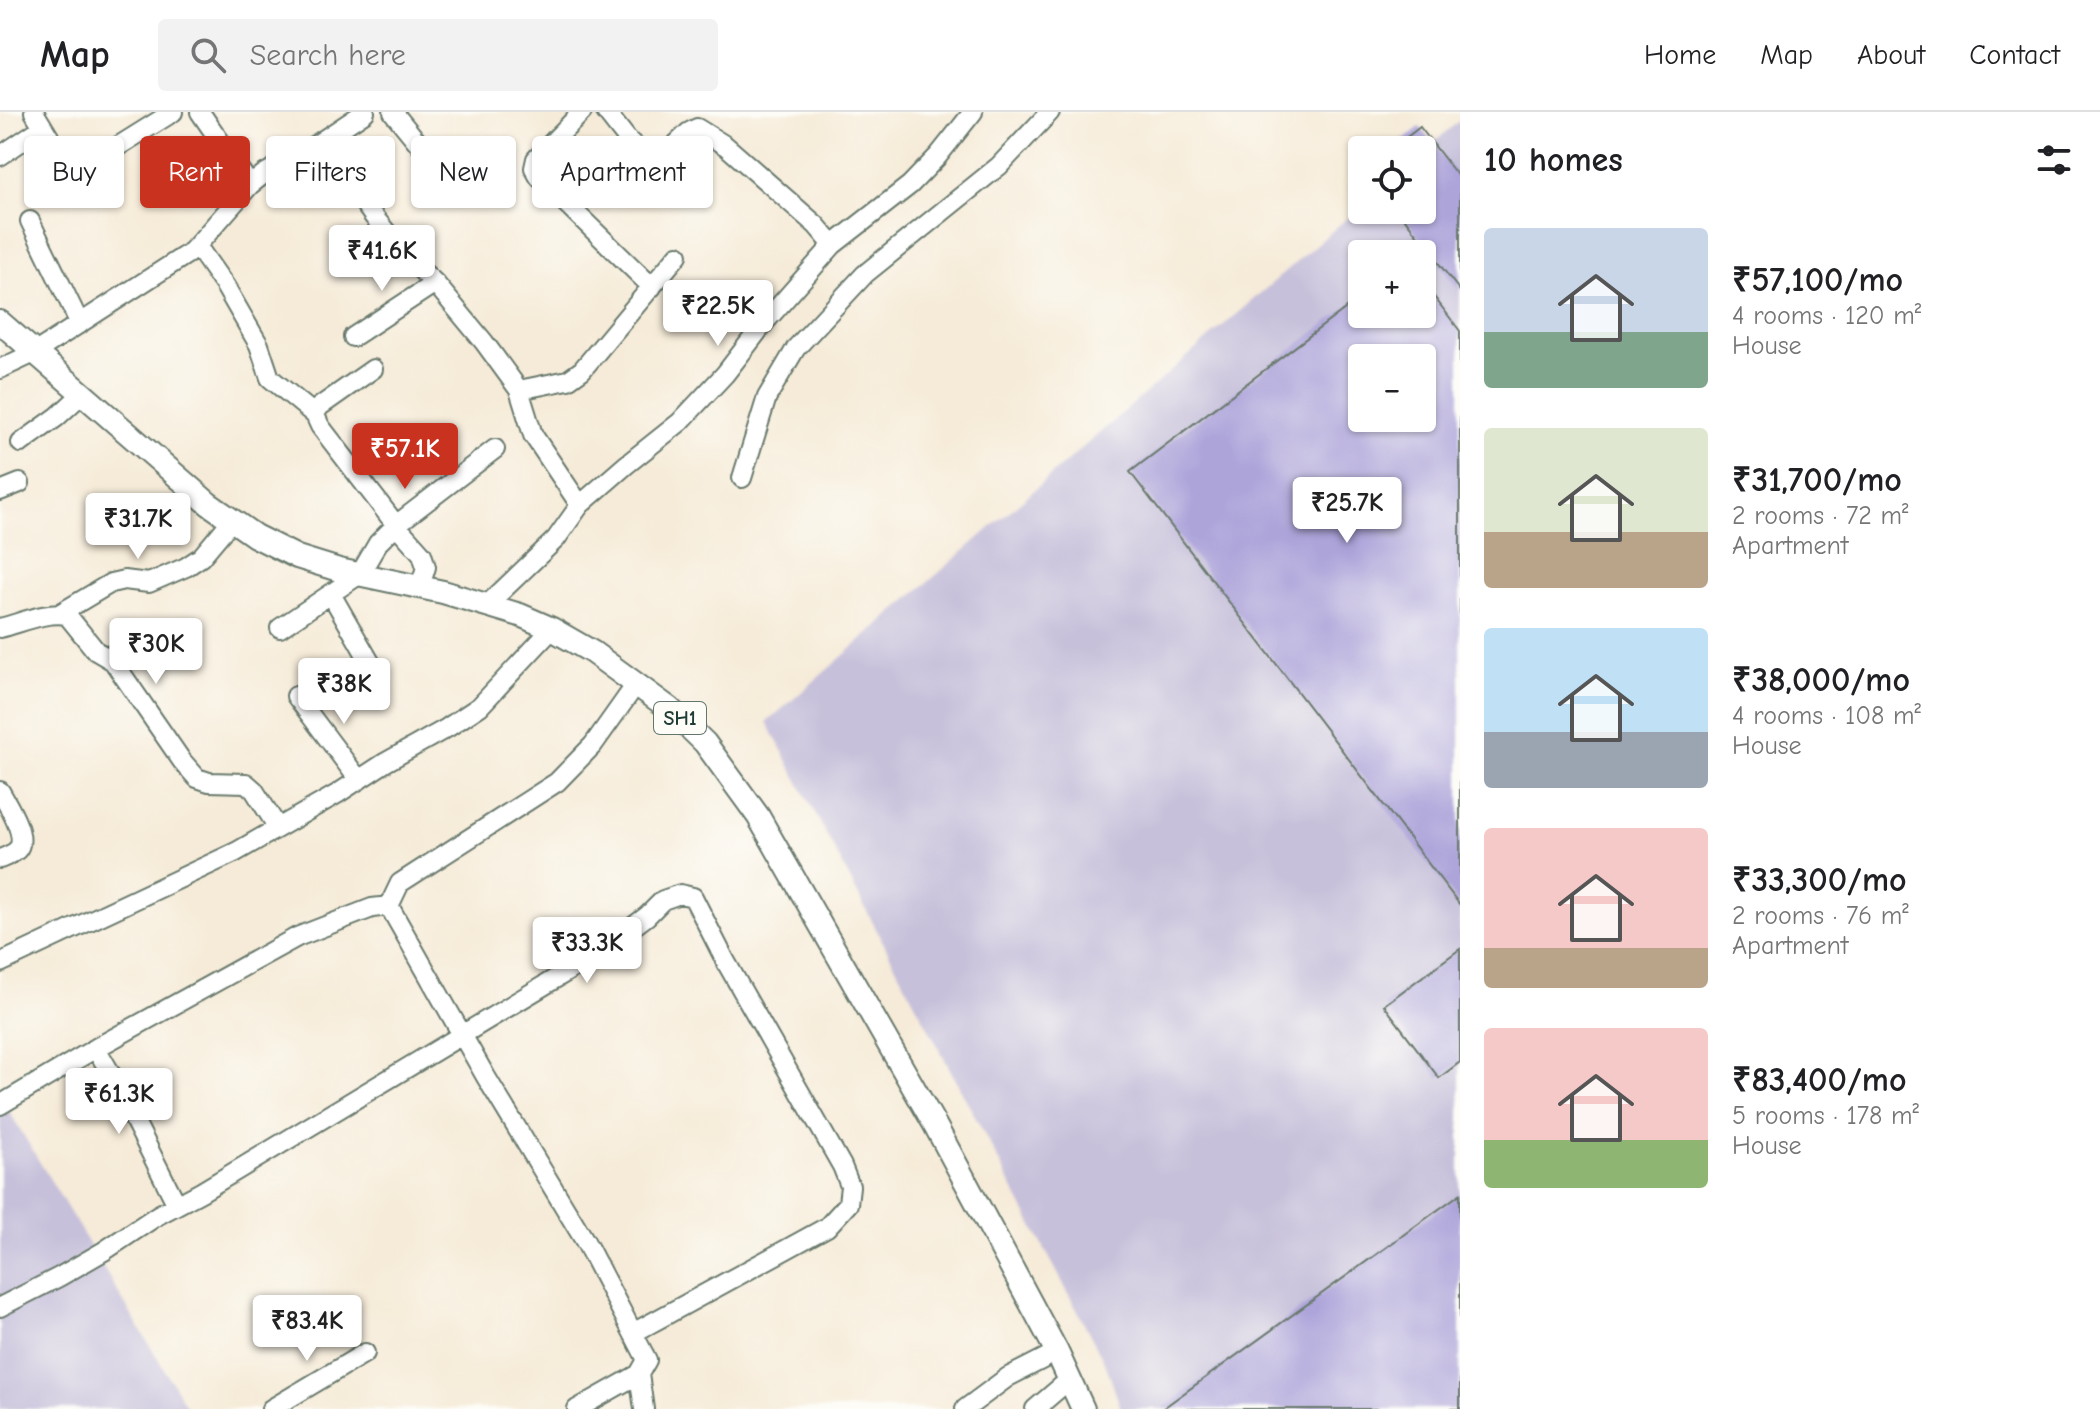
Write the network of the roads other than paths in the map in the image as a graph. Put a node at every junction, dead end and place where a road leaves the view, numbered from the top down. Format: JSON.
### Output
{"nodes":[{"id":1,"x":173,"y":112,"type":"edge"},
{"id":2,"x":200,"y":112,"type":"edge"},
{"id":3,"x":365,"y":112,"type":"edge"},
{"id":4,"x":393,"y":112,"type":"edge"},
{"id":5,"x":582,"y":112,"type":"edge"},
{"id":6,"x":606,"y":112,"type":"edge"},
{"id":7,"x":973,"y":112,"type":"edge"},
{"id":8,"x":1050,"y":112,"type":"edge"},
{"id":9,"x":38,"y":119,"type":"edge"},
{"id":10,"x":692,"y":120,"type":"edge"},
{"id":11,"x":216,"y":136,"type":"edge"},
{"id":12,"x":329,"y":136,"type":"edge"},
{"id":13,"x":412,"y":136,"type":"edge"},
{"id":14,"x":0,"y":156,"type":"edge"},
{"id":15,"x":266,"y":173,"type":"edge"},
{"id":16,"x":250,"y":185,"type":"edge"},
{"id":17,"x":230,"y":208,"type":"edge"},
{"id":18,"x":368,"y":208,"type":"edge"},
{"id":19,"x":30,"y":221,"type":"dead end"},
{"id":20,"x":833,"y":245,"type":"junction"},
{"id":21,"x":197,"y":246,"type":"junction"},
{"id":22,"x":678,"y":255,"type":"dead end"},
{"id":23,"x":435,"y":283,"type":"junction"},
{"id":24,"x":652,"y":287,"type":"junction"},
{"id":25,"x":0,"y":322,"type":"edge"},
{"id":26,"x":80,"y":324,"type":"junction"},
{"id":27,"x":353,"y":337,"type":"dead end"},
{"id":28,"x":34,"y":353,"type":"junction"},
{"id":29,"x":0,"y":369,"type":"edge"},
{"id":30,"x":373,"y":369,"type":"dead end"},
{"id":31,"x":519,"y":390,"type":"junction"},
{"id":32,"x":82,"y":394,"type":"junction"},
{"id":33,"x":315,"y":415,"type":"junction"},
{"id":34,"x":21,"y":443,"type":"dead end"},
{"id":35,"x":495,"y":449,"type":"dead end"},
{"id":36,"x":742,"y":478,"type":"dead end"},
{"id":37,"x":20,"y":483,"type":"dead end"},
{"id":38,"x":0,"y":491,"type":"edge"},
{"id":39,"x":580,"y":505,"type":"junction"},
{"id":40,"x":232,"y":520,"type":"junction"},
{"id":41,"x":396,"y":525,"type":"junction"},
{"id":42,"x":360,"y":574,"type":"junction"},
{"id":43,"x":420,"y":587,"type":"junction"},
{"id":44,"x":331,"y":594,"type":"junction"},
{"id":45,"x":487,"y":605,"type":"junction"},
{"id":46,"x":59,"y":614,"type":"junction"},
{"id":47,"x":0,"y":628,"type":"edge"},
{"id":48,"x":280,"y":628,"type":"dead end"},
{"id":49,"x":552,"y":629,"type":"junction"},
{"id":50,"x":374,"y":669,"type":"dead end"},
{"id":51,"x":637,"y":683,"type":"junction"},
{"id":52,"x":296,"y":696,"type":"dead end"},
{"id":53,"x":359,"y":780,"type":"junction"},
{"id":54,"x":0,"y":791,"type":"edge"},
{"id":55,"x":278,"y":828,"type":"junction"},
{"id":56,"x":0,"y":859,"type":"edge"},
{"id":57,"x":389,"y":906,"type":"junction"},
{"id":58,"x":0,"y":963,"type":"edge"},
{"id":59,"x":462,"y":1035,"type":"junction"},
{"id":60,"x":96,"y":1048,"type":"junction"},
{"id":61,"x":0,"y":1105,"type":"edge"},
{"id":62,"x":177,"y":1205,"type":"junction"},
{"id":63,"x":0,"y":1307,"type":"edge"},
{"id":64,"x":633,"y":1333,"type":"junction"},
{"id":65,"x":1057,"y":1352,"type":"junction"},
{"id":66,"x":365,"y":1353,"type":"dead end"},
{"id":67,"x":639,"y":1374,"type":"junction"},
{"id":68,"x":1070,"y":1379,"type":"junction"},
{"id":69,"x":271,"y":1409,"type":"edge"},
{"id":70,"x":577,"y":1409,"type":"edge"},
{"id":71,"x":644,"y":1409,"type":"edge"},
{"id":72,"x":965,"y":1409,"type":"edge"},
{"id":73,"x":1035,"y":1409,"type":"edge"},
{"id":74,"x":1083,"y":1409,"type":"edge"}],
"edges":[{"from":1,"to":9,"type":"street"},
{"from":2,"to":11,"type":"street"},
{"from":3,"to":12,"type":"street"},
{"from":4,"to":13,"type":"street"},
{"from":5,"to":24,"type":"street"},
{"from":6,"to":10,"type":"street"},
{"from":7,"to":20,"type":"street"},
{"from":8,"to":36,"type":"street"},
{"from":9,"to":14,"type":"street"},
{"from":10,"to":20,"type":"street"},
{"from":15,"to":16,"type":"street"},
{"from":17,"to":21,"type":"street"},
{"from":18,"to":23,"type":"street"},
{"from":19,"to":26,"type":"street"},
{"from":20,"to":39,"type":"street"},
{"from":21,"to":26,"type":"street"},
{"from":21,"to":33,"type":"street"},
{"from":22,"to":24,"type":"street"},
{"from":23,"to":27,"type":"street"},
{"from":23,"to":31,"type":"street"},
{"from":24,"to":31,"type":"street"},
{"from":25,"to":28,"type":"main road","number":"SH1"},
{"from":26,"to":28,"type":"street"},
{"from":28,"to":29,"type":"street"},
{"from":28,"to":32,"type":"main road","number":"SH1"},
{"from":30,"to":33,"type":"street"},
{"from":31,"to":39,"type":"street"},
{"from":32,"to":34,"type":"street"},
{"from":32,"to":40,"type":"main road","number":"SH1"},
{"from":33,"to":41,"type":"street"},
{"from":35,"to":41,"type":"street"},
{"from":37,"to":38,"type":"street"},
{"from":39,"to":45,"type":"street"},
{"from":40,"to":42,"type":"main road","number":"SH1"},
{"from":40,"to":46,"type":"street"},
{"from":41,"to":42,"type":"street"},
{"from":41,"to":43,"type":"street"},
{"from":42,"to":43,"type":"main road","number":"SH1"},
{"from":42,"to":44,"type":"street"},
{"from":43,"to":45,"type":"main road","number":"SH1"},
{"from":44,"to":48,"type":"street"},
{"from":44,"to":50,"type":"street"},
{"from":45,"to":49,"type":"main road","number":"SH1"},
{"from":46,"to":47,"type":"street"},
{"from":46,"to":55,"type":"street"},
{"from":49,"to":51,"type":"main road","number":"SH1"},
{"from":49,"to":53,"type":"street"},
{"from":51,"to":57,"type":"street"},
{"from":51,"to":65,"type":"main road","number":"SH1"},
{"from":52,"to":53,"type":"street"},
{"from":53,"to":55,"type":"street"},
{"from":54,"to":56,"type":"street"},
{"from":55,"to":58,"type":"street"},
{"from":57,"to":59,"type":"street"},
{"from":57,"to":60,"type":"street"},
{"from":59,"to":62,"type":"street"},
{"from":59,"to":64,"type":"street"},
{"from":59,"to":64,"type":"street"},
{"from":60,"to":61,"type":"street"},
{"from":60,"to":62,"type":"street"},
{"from":62,"to":63,"type":"street"},
{"from":64,"to":67,"type":"street"},
{"from":65,"to":68,"type":"main road","number":"SH1"},
{"from":65,"to":72,"type":"street"},
{"from":66,"to":69,"type":"street"},
{"from":67,"to":70,"type":"street"},
{"from":67,"to":71,"type":"street"},
{"from":68,"to":73,"type":"street"},
{"from":68,"to":74,"type":"main road","number":"SH1"}]}
